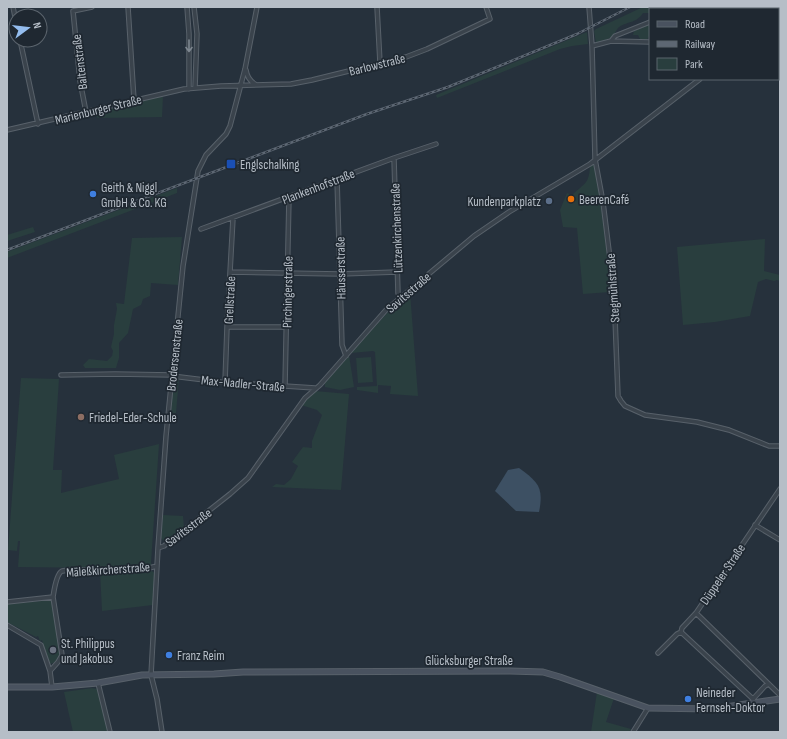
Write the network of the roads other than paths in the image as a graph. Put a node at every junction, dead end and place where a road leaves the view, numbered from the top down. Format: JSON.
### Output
{"nodes":[{"id":1,"x":92,"y":7,"type":"edge"},
{"id":2,"x":128,"y":7,"type":"edge"},
{"id":3,"x":187,"y":7,"type":"edge"},
{"id":4,"x":194,"y":7,"type":"edge"},
{"id":5,"x":257,"y":7,"type":"edge"},
{"id":6,"x":377,"y":7,"type":"edge"},
{"id":7,"x":486,"y":7,"type":"edge"},
{"id":8,"x":589,"y":7,"type":"edge"},
{"id":9,"x":649,"y":22,"type":"edge"},
{"id":10,"x":611,"y":41,"type":"junction"},
{"id":11,"x":649,"y":42,"type":"edge"},
{"id":12,"x":592,"y":46,"type":"junction"},
{"id":13,"x":22,"y":48,"type":"edge"},
{"id":14,"x":380,"y":63,"type":"junction"},
{"id":15,"x":245,"y":69,"type":"junction"},
{"id":16,"x":699,"y":80,"type":"edge"},
{"id":17,"x":256,"y":85,"type":"junction"},
{"id":18,"x":240,"y":86,"type":"junction"},
{"id":19,"x":195,"y":88,"type":"junction"},
{"id":20,"x":189,"y":89,"type":"junction"},
{"id":21,"x":134,"y":100,"type":"junction"},
{"id":22,"x":86,"y":112,"type":"junction"},
{"id":23,"x":38,"y":124,"type":"junction"},
{"id":24,"x":7,"y":130,"type":"edge"},
{"id":25,"x":436,"y":144,"type":"dead end"},
{"id":26,"x":394,"y":158,"type":"junction"},
{"id":27,"x":595,"y":159,"type":"junction"},
{"id":28,"x":337,"y":179,"type":"junction"},
{"id":29,"x":289,"y":197,"type":"junction"},
{"id":30,"x":233,"y":218,"type":"junction"},
{"id":31,"x":201,"y":229,"type":"dead end"},
{"id":32,"x":230,"y":272,"type":"junction"},
{"id":33,"x":397,"y":272,"type":"junction"},
{"id":34,"x":287,"y":273,"type":"junction"},
{"id":35,"x":340,"y":274,"type":"junction"},
{"id":36,"x":400,"y":298,"type":"junction"},
{"id":37,"x":227,"y":327,"type":"junction"},
{"id":38,"x":286,"y":327,"type":"junction"},
{"id":39,"x":346,"y":356,"type":"junction"},
{"id":40,"x":61,"y":375,"type":"dead end"},
{"id":41,"x":172,"y":375,"type":"junction"},
{"id":42,"x":226,"y":382,"type":"junction"},
{"id":43,"x":285,"y":386,"type":"junction"},
{"id":44,"x":315,"y":388,"type":"junction"},
{"id":45,"x":780,"y":446,"type":"edge"},
{"id":46,"x":780,"y":489,"type":"edge"},
{"id":47,"x":755,"y":525,"type":"junction"},
{"id":48,"x":780,"y":540,"type":"edge"},
{"id":49,"x":158,"y":548,"type":"junction"},
{"id":50,"x":157,"y":566,"type":"junction"},
{"id":51,"x":53,"y":597,"type":"junction"},
{"id":52,"x":7,"y":602,"type":"edge"},
{"id":53,"x":696,"y":612,"type":"junction"},
{"id":54,"x":7,"y":625,"type":"edge"},
{"id":55,"x":681,"y":632,"type":"junction"},
{"id":56,"x":658,"y":653,"type":"dead end"},
{"id":57,"x":50,"y":671,"type":"junction"},
{"id":58,"x":151,"y":675,"type":"junction"},
{"id":59,"x":98,"y":683,"type":"junction"},
{"id":60,"x":769,"y":684,"type":"junction"},
{"id":61,"x":7,"y":687,"type":"edge"},
{"id":62,"x":52,"y":687,"type":"junction"},
{"id":63,"x":780,"y":695,"type":"edge"},
{"id":64,"x":780,"y":699,"type":"edge"},
{"id":65,"x":753,"y":701,"type":"junction"},
{"id":66,"x":648,"y":708,"type":"junction"},
{"id":67,"x":110,"y":732,"type":"edge"},
{"id":68,"x":162,"y":732,"type":"edge"},
{"id":69,"x":633,"y":732,"type":"edge"}],
"edges":[{"from":1,"to":22,"type":"street","name":"Baltenstraße"},
{"from":2,"to":21,"type":"street"},
{"from":3,"to":20,"type":"street","one_way":true},
{"from":4,"to":19,"type":"street"},
{"from":5,"to":15,"type":"street","name":"Brodersenstraße"},
{"from":6,"to":14,"type":"street"},
{"from":7,"to":14,"type":"street","name":"Barlowstraße"},
{"from":8,"to":12,"type":"street","name":"Stegmühlstraße"},
{"from":9,"to":10,"type":"street"},
{"from":10,"to":11,"type":"street"},
{"from":10,"to":12,"type":"street"},
{"from":12,"to":27,"type":"street","name":"Stegmühlstraße"},
{"from":13,"to":23,"type":"street"},
{"from":14,"to":17,"type":"street","name":"Barlowstraße"},
{"from":15,"to":17,"type":"street"},
{"from":15,"to":18,"type":"street","name":"Brodersenstraße"},
{"from":16,"to":27,"type":"street","name":"Savitsstraße"},
{"from":17,"to":18,"type":"street","name":"Barlowstraße"},
{"from":18,"to":19,"type":"street","name":"Barlowstraße"},
{"from":18,"to":41,"type":"street","name":"Brodersenstraße"},
{"from":19,"to":20,"type":"street","name":"Barlowstraße"},
{"from":20,"to":21,"type":"street","name":"Marienburger Straße"},
{"from":21,"to":22,"type":"street","name":"Marienburger Straße"},
{"from":22,"to":23,"type":"street","name":"Marienburger Straße"},
{"from":23,"to":24,"type":"street","name":"Marienburger Straße"},
{"from":25,"to":26,"type":"street","name":"Plankenhofstraße"},
{"from":26,"to":28,"type":"street","name":"Plankenhofstraße"},
{"from":26,"to":33,"type":"street","name":"Lützenkirchenstraße"},
{"from":27,"to":36,"type":"street","name":"Savitsstraße"},
{"from":27,"to":45,"type":"street","name":"Stegmühlstraße"},
{"from":28,"to":29,"type":"street","name":"Plankenhofstraße"},
{"from":28,"to":35,"type":"street","name":"Häusserstraße"},
{"from":29,"to":30,"type":"street","name":"Plankenhofstraße"},
{"from":29,"to":34,"type":"street","name":"Pirchingerstraße"},
{"from":30,"to":31,"type":"street","name":"Plankenhofstraße"},
{"from":30,"to":32,"type":"street","name":"Grellstraße"},
{"from":32,"to":34,"type":"street"},
{"from":32,"to":37,"type":"street","name":"Grellstraße"},
{"from":33,"to":35,"type":"street"},
{"from":33,"to":36,"type":"street","name":"Lützenkirchenstraße"},
{"from":34,"to":35,"type":"street"},
{"from":34,"to":38,"type":"street","name":"Pirchingerstraße"},
{"from":35,"to":39,"type":"street","name":"Häusserstraße"},
{"from":36,"to":39,"type":"street","name":"Savitsstraße"},
{"from":37,"to":38,"type":"street"},
{"from":37,"to":42,"type":"street","name":"Grellstraße"},
{"from":38,"to":43,"type":"street","name":"Pirchingerstraße"},
{"from":39,"to":44,"type":"street","name":"Savitsstraße"},
{"from":40,"to":41,"type":"street","name":"Max-Nadler-Straße"},
{"from":41,"to":42,"type":"street","name":"Max-Nadler-Straße"},
{"from":41,"to":49,"type":"street","name":"Brodersenstraße"},
{"from":42,"to":43,"type":"street","name":"Max-Nadler-Straße"},
{"from":43,"to":44,"type":"street","name":"Max-Nadler-Straße"},
{"from":44,"to":49,"type":"street","name":"Savitsstraße"},
{"from":46,"to":47,"type":"street","name":"Düppeler Straße"},
{"from":47,"to":48,"type":"street"},
{"from":47,"to":53,"type":"street","name":"Düppeler Straße"},
{"from":49,"to":50,"type":"street","name":"Brodersenstraße"},
{"from":50,"to":51,"type":"street","name":"Mäleßkircherstraße"},
{"from":50,"to":58,"type":"street","name":"Brodersenstraße"},
{"from":51,"to":52,"type":"street"},
{"from":51,"to":57,"type":"street"},
{"from":53,"to":55,"type":"street","name":"Düppeler Straße"},
{"from":53,"to":60,"type":"street"},
{"from":54,"to":57,"type":"street"},
{"from":55,"to":56,"type":"street","name":"Düppeler Straße"},
{"from":55,"to":65,"type":"street"},
{"from":57,"to":62,"type":"street"},
{"from":58,"to":59,"type":"street","name":"Glücksburger Straße"},
{"from":58,"to":66,"type":"street","name":"Glücksburger Straße"},
{"from":58,"to":68,"type":"street","name":"Brodersenstraße"},
{"from":59,"to":62,"type":"street","name":"Glücksburger Straße"},
{"from":59,"to":67,"type":"street"},
{"from":60,"to":63,"type":"street"},
{"from":60,"to":65,"type":"street"},
{"from":61,"to":62,"type":"street","name":"Glücksburger Straße"},
{"from":64,"to":65,"type":"street","name":"Glücksburger Straße"},
{"from":65,"to":66,"type":"street","name":"Glücksburger Straße"},
{"from":66,"to":69,"type":"street"}]}
